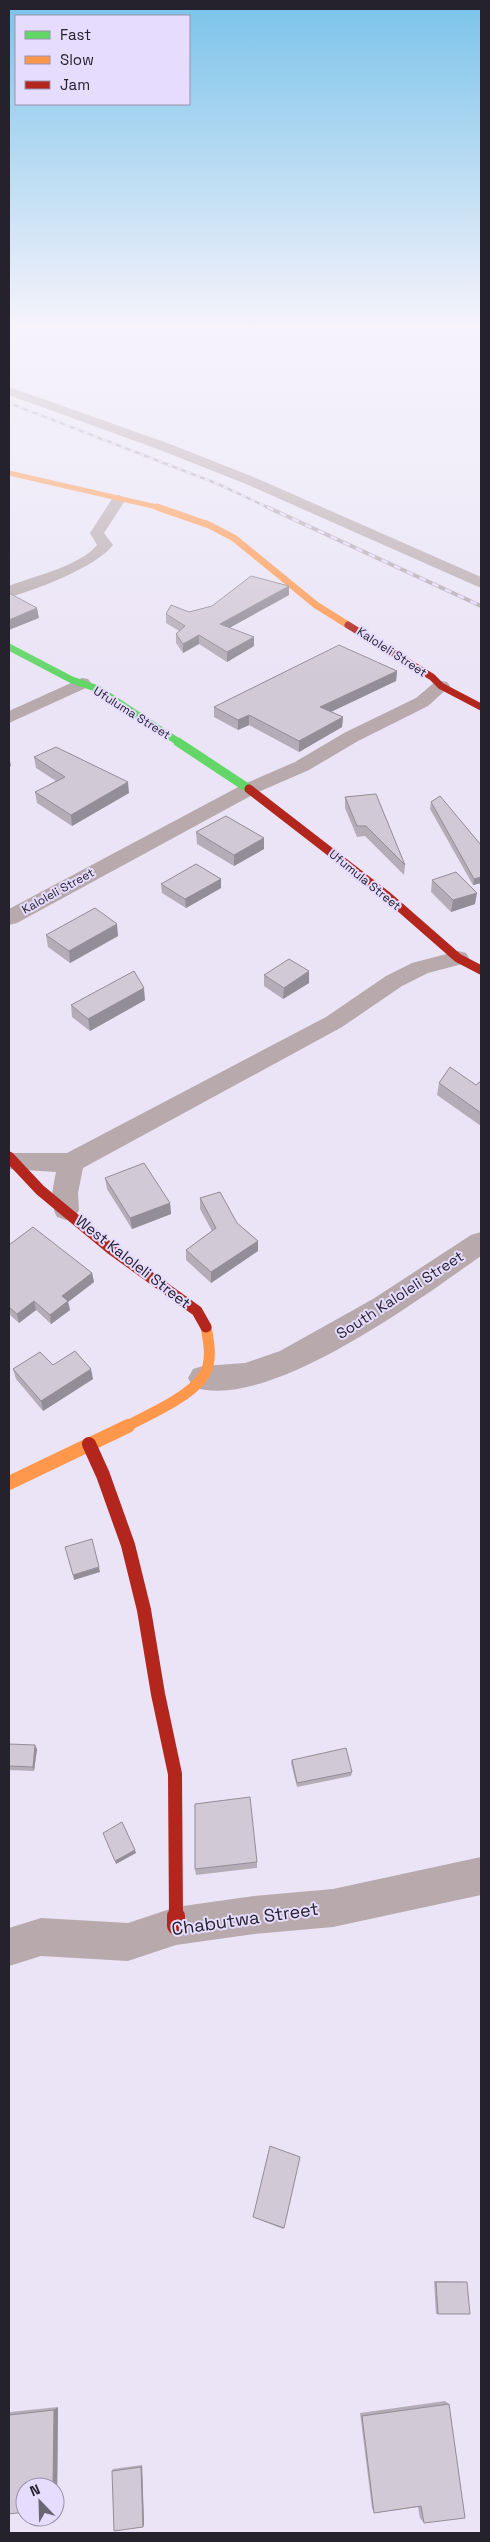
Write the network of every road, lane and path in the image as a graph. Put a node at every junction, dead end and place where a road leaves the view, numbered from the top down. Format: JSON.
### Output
{"nodes":[{"id":1,"x":153,"y":442,"type":"edge"},
{"id":2,"x":9,"y":473,"type":"edge"},
{"id":3,"x":119,"y":499,"type":"junction"},
{"id":4,"x":481,"y":583,"type":"edge"},
{"id":5,"x":9,"y":592,"type":"edge"},
{"id":6,"x":9,"y":647,"type":"edge"},
{"id":7,"x":82,"y":683,"type":"junction"},
{"id":8,"x":441,"y":686,"type":"junction"},
{"id":9,"x":481,"y":707,"type":"edge"},
{"id":10,"x":9,"y":718,"type":"edge"},
{"id":11,"x":249,"y":789,"type":"junction"},
{"id":12,"x":9,"y":918,"type":"edge"},
{"id":13,"x":458,"y":958,"type":"junction"},
{"id":14,"x":481,"y":970,"type":"edge"},
{"id":15,"x":11,"y":1159,"type":"edge"},
{"id":16,"x":71,"y":1163,"type":"junction"},
{"id":17,"x":66,"y":1210,"type":"junction"},
{"id":18,"x":481,"y":1242,"type":"edge"},
{"id":19,"x":203,"y":1378,"type":"junction"},
{"id":20,"x":89,"y":1444,"type":"junction"},
{"id":21,"x":9,"y":1483,"type":"edge"},
{"id":22,"x":481,"y":1876,"type":"edge"},
{"id":23,"x":176,"y":1926,"type":"junction"},
{"id":24,"x":9,"y":1947,"type":"edge"}],
"edges":[{"from":1,"to":4,"type":"street"},
{"from":2,"to":3,"type":"street","name":"Kaloleli Street"},
{"from":3,"to":5,"type":"street"},
{"from":3,"to":8,"type":"street","name":"Kaloleli Street"},
{"from":6,"to":7,"type":"street","name":"Ufuluma Street"},
{"from":7,"to":10,"type":"street"},
{"from":7,"to":11,"type":"street","name":"Ufuluma Street"},
{"from":8,"to":9,"type":"street"},
{"from":8,"to":11,"type":"street","name":"Kaloleli Street"},
{"from":11,"to":12,"type":"street","name":"Kaloleli Street"},
{"from":11,"to":13,"type":"street","name":"Ufumula Street"},
{"from":13,"to":14,"type":"street","name":"Ufumula Street"},
{"from":13,"to":16,"type":"street"},
{"from":15,"to":16,"type":"street"},
{"from":15,"to":17,"type":"street","name":"West Kaloleli Street"},
{"from":16,"to":17,"type":"street"},
{"from":17,"to":19,"type":"street","name":"West Kaloleli Street"},
{"from":18,"to":19,"type":"street","name":"South Kaloleli Street"},
{"from":19,"to":20,"type":"street"},
{"from":20,"to":21,"type":"street"},
{"from":20,"to":23,"type":"street"},
{"from":22,"to":23,"type":"street","name":"Chabutwa Street"},
{"from":23,"to":24,"type":"street","name":"Chabutwa Street"}]}
